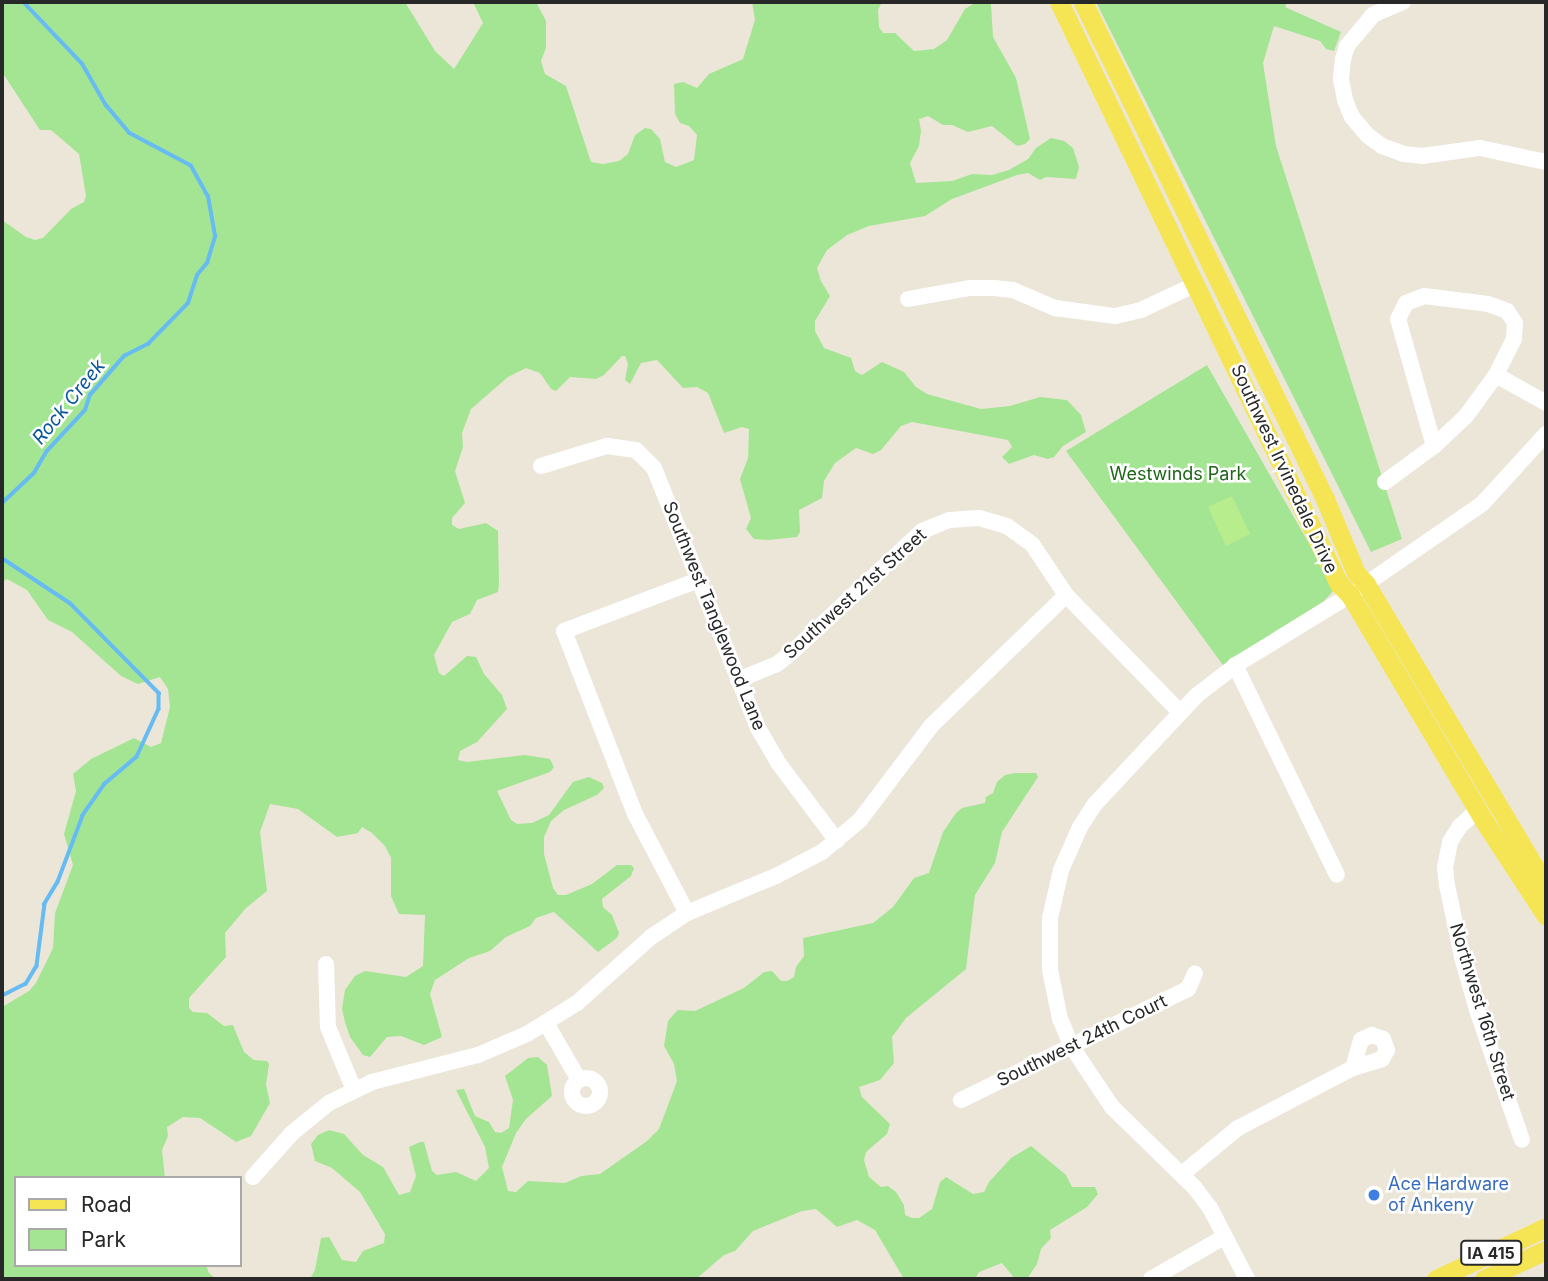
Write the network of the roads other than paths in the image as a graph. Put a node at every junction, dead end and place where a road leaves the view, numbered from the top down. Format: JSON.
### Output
{"nodes":[{"id":1,"x":1059,"y":2,"type":"edge"},
{"id":2,"x":1083,"y":2,"type":"edge"},
{"id":3,"x":1404,"y":2,"type":"edge"},
{"id":4,"x":1121,"y":78,"type":"junction"},
{"id":5,"x":1101,"y":88,"type":"junction"},
{"id":6,"x":1546,"y":162,"type":"edge"},
{"id":7,"x":1196,"y":284,"type":"junction"},
{"id":8,"x":908,"y":299,"type":"dead end"},
{"id":9,"x":1496,"y":374,"type":"junction"},
{"id":10,"x":1546,"y":403,"type":"edge"},
{"id":11,"x":1546,"y":434,"type":"edge"},
{"id":12,"x":1434,"y":446,"type":"junction"},
{"id":13,"x":541,"y":466,"type":"dead end"},
{"id":14,"x":1385,"y":482,"type":"dead end"},
{"id":15,"x":698,"y":580,"type":"junction"},
{"id":16,"x":1358,"y":590,"type":"junction"},
{"id":17,"x":1066,"y":596,"type":"junction"},
{"id":18,"x":1235,"y":665,"type":"junction"},
{"id":19,"x":738,"y":680,"type":"junction"},
{"id":20,"x":1179,"y":712,"type":"junction"},
{"id":21,"x":1478,"y":810,"type":"junction"},
{"id":22,"x":837,"y":841,"type":"junction"},
{"id":23,"x":1337,"y":875,"type":"dead end"},
{"id":24,"x":1546,"y":886,"type":"edge"},
{"id":25,"x":687,"y":913,"type":"junction"},
{"id":26,"x":1546,"y":916,"type":"edge"},
{"id":27,"x":326,"y":964,"type":"dead end"},
{"id":28,"x":1195,"y":973,"type":"dead end"},
{"id":29,"x":546,"y":1023,"type":"junction"},
{"id":30,"x":1072,"y":1047,"type":"junction"},
{"id":31,"x":1353,"y":1068,"type":"dead end"},
{"id":32,"x":579,"y":1080,"type":"dead end"},
{"id":33,"x":354,"y":1090,"type":"junction"},
{"id":34,"x":961,"y":1100,"type":"dead end"},
{"id":35,"x":1522,"y":1140,"type":"dead end"},
{"id":36,"x":1182,"y":1174,"type":"junction"},
{"id":37,"x":253,"y":1177,"type":"dead end"},
{"id":38,"x":1546,"y":1227,"type":"edge"},
{"id":39,"x":1224,"y":1237,"type":"junction"},
{"id":40,"x":1546,"y":1250,"type":"edge"},
{"id":41,"x":1151,"y":1279,"type":"edge"},
{"id":42,"x":1247,"y":1279,"type":"edge"},
{"id":43,"x":1436,"y":1279,"type":"edge"},
{"id":44,"x":1484,"y":1279,"type":"edge"}],
"edges":[{"from":1,"to":5,"type":"main road","name":"Southwest Irvinedale Drive"},
{"from":2,"to":4,"type":"main road","name":"Southwest Irvinedale Drive"},
{"from":3,"to":6,"type":"street"},
{"from":4,"to":5,"type":"main road"},
{"from":4,"to":16,"type":"main road","name":"Southwest Irvinedale Drive"},
{"from":5,"to":7,"type":"main road","name":"Southwest Irvinedale Drive"},
{"from":7,"to":8,"type":"street"},
{"from":7,"to":16,"type":"main road","name":"Southwest Irvinedale Drive"},
{"from":9,"to":10,"type":"street"},
{"from":9,"to":12,"type":"street"},
{"from":9,"to":12,"type":"street"},
{"from":11,"to":16,"type":"street"},
{"from":12,"to":14,"type":"street"},
{"from":13,"to":15,"type":"street","name":"Southwest Tanglewood Lane"},
{"from":15,"to":19,"type":"street","name":"Southwest Tanglewood Lane"},
{"from":15,"to":25,"type":"street"},
{"from":16,"to":18,"type":"street"},
{"from":16,"to":21,"type":"main road","name":"Southwest Irvinedale Drive"},
{"from":16,"to":24,"type":"main road","name":"Southwest Irvinedale Drive"},
{"from":17,"to":19,"type":"street","name":"Southwest 21st Street"},
{"from":17,"to":20,"type":"street","name":"Southwest 21st Street"},
{"from":17,"to":22,"type":"street"},
{"from":18,"to":20,"type":"street"},
{"from":18,"to":23,"type":"street"},
{"from":19,"to":22,"type":"street","name":"Southwest Tanglewood Lane"},
{"from":20,"to":30,"type":"street"},
{"from":21,"to":26,"type":"main road","name":"Southwest Irvinedale Drive"},
{"from":21,"to":35,"type":"street","name":"Northwest 16th Street"},
{"from":22,"to":25,"type":"street"},
{"from":25,"to":29,"type":"street"},
{"from":27,"to":33,"type":"street"},
{"from":28,"to":30,"type":"street","name":"Southwest 24th Court"},
{"from":29,"to":32,"type":"street"},
{"from":29,"to":33,"type":"street"},
{"from":30,"to":34,"type":"street","name":"Southwest 24th Court"},
{"from":30,"to":36,"type":"street"},
{"from":31,"to":36,"type":"street"},
{"from":33,"to":37,"type":"street"},
{"from":36,"to":39,"type":"street"},
{"from":38,"to":43,"type":"main road","number":"IA 415"},
{"from":39,"to":41,"type":"street"},
{"from":39,"to":42,"type":"street"},
{"from":40,"to":44,"type":"main road","number":"IA 415"}]}
